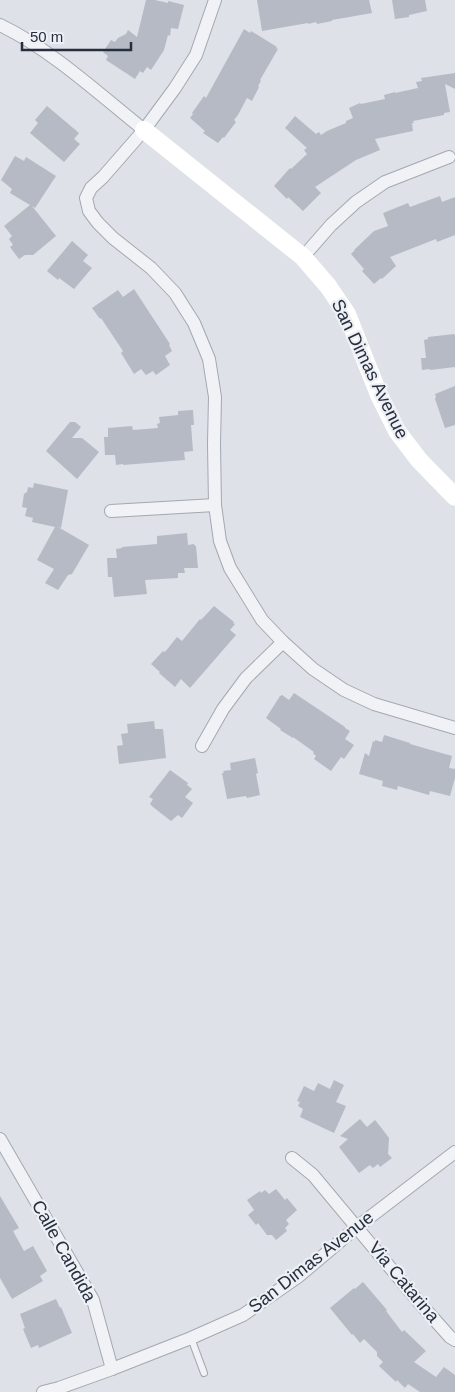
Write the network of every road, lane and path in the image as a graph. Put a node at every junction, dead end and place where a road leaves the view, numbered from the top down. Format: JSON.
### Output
{"nodes":[{"id":1,"x":215,"y":0,"type":"edge"},
{"id":2,"x":0,"y":25,"type":"edge"},
{"id":3,"x":144,"y":130,"type":"junction"},
{"id":4,"x":449,"y":157,"type":"dead end"},
{"id":5,"x":303,"y":257,"type":"junction"},
{"id":6,"x":454,"y":494,"type":"edge"},
{"id":7,"x":214,"y":505,"type":"junction"},
{"id":8,"x":111,"y":512,"type":"dead end"},
{"id":9,"x":283,"y":642,"type":"junction"},
{"id":10,"x":455,"y":728,"type":"edge"},
{"id":11,"x":202,"y":746,"type":"dead end"},
{"id":12,"x":0,"y":1139,"type":"edge"},
{"id":13,"x":455,"y":1152,"type":"edge"},
{"id":14,"x":292,"y":1158,"type":"dead end"},
{"id":15,"x":357,"y":1227,"type":"junction"},
{"id":16,"x":191,"y":1338,"type":"junction"},
{"id":17,"x":455,"y":1340,"type":"edge"},
{"id":18,"x":112,"y":1369,"type":"junction"},
{"id":19,"x":204,"y":1373,"type":"dead end"},
{"id":20,"x":60,"y":1390,"type":"edge"},
{"id":21,"x":43,"y":1392,"type":"edge"}],
"edges":[{"from":1,"to":3,"type":"street"},
{"from":2,"to":3,"type":"street"},
{"from":3,"to":5,"type":"street","name":"San Dimas Avenue"},
{"from":3,"to":7,"type":"street"},
{"from":4,"to":5,"type":"street"},
{"from":5,"to":6,"type":"street","name":"San Dimas Avenue"},
{"from":7,"to":8,"type":"street"},
{"from":7,"to":9,"type":"street"},
{"from":9,"to":10,"type":"street"},
{"from":9,"to":11,"type":"street"},
{"from":12,"to":18,"type":"street","name":"Calle Candida"},
{"from":13,"to":15,"type":"street","name":"San Dimas Avenue"},
{"from":14,"to":15,"type":"street","name":"Via Catarina"},
{"from":15,"to":16,"type":"street","name":"San Dimas Avenue"},
{"from":15,"to":17,"type":"street","name":"Via Catarina"},
{"from":16,"to":18,"type":"street","name":"San Dimas Avenue"},
{"from":16,"to":19,"type":"lane"},
{"from":18,"to":20,"type":"street","name":"San Dimas Avenue"},
{"from":20,"to":21,"type":"street","name":"San Dimas Avenue"}]}
